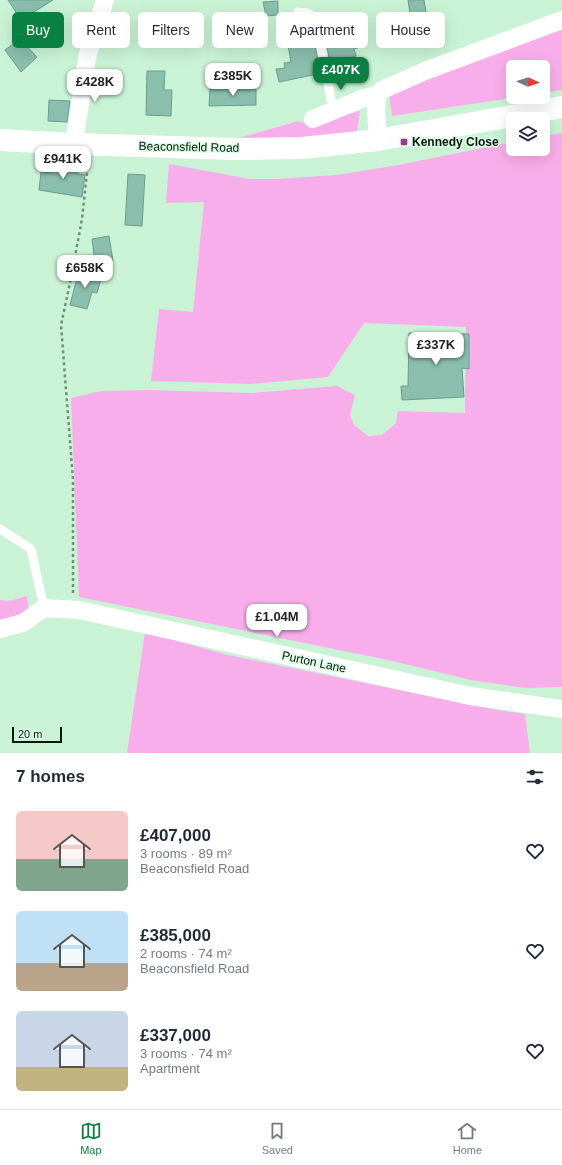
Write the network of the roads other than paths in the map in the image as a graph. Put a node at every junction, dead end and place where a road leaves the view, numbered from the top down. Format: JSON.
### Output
{"nodes":[{"id":1,"x":106,"y":0,"type":"edge"},
{"id":2,"x":562,"y":20,"type":"edge"},
{"id":3,"x":321,"y":48,"type":"edge"},
{"id":4,"x":377,"y":94,"type":"junction"},
{"id":5,"x":562,"y":107,"type":"edge"},
{"id":6,"x":333,"y":110,"type":"junction"},
{"id":7,"x":313,"y":119,"type":"dead end"},
{"id":8,"x":0,"y":140,"type":"edge"},
{"id":9,"x":378,"y":140,"type":"junction"},
{"id":10,"x":82,"y":144,"type":"junction"},
{"id":11,"x":0,"y":529,"type":"edge"},
{"id":12,"x":44,"y":608,"type":"junction"},
{"id":13,"x":0,"y":629,"type":"edge"},
{"id":14,"x":562,"y":709,"type":"edge"}],
"edges":[{"from":1,"to":10,"type":"street"},
{"from":2,"to":4,"type":"street"},
{"from":3,"to":6,"type":"lane"},
{"from":4,"to":6,"type":"street"},
{"from":4,"to":9,"type":"street"},
{"from":5,"to":9,"type":"main road","name":"Beaconsfield Road"},
{"from":6,"to":7,"type":"street"},
{"from":8,"to":10,"type":"main road","name":"Beaconsfield Road"},
{"from":9,"to":10,"type":"main road","name":"Beaconsfield Road"},
{"from":11,"to":12,"type":"lane"},
{"from":12,"to":13,"type":"street"},
{"from":12,"to":14,"type":"street","name":"Purton Lane"}]}
